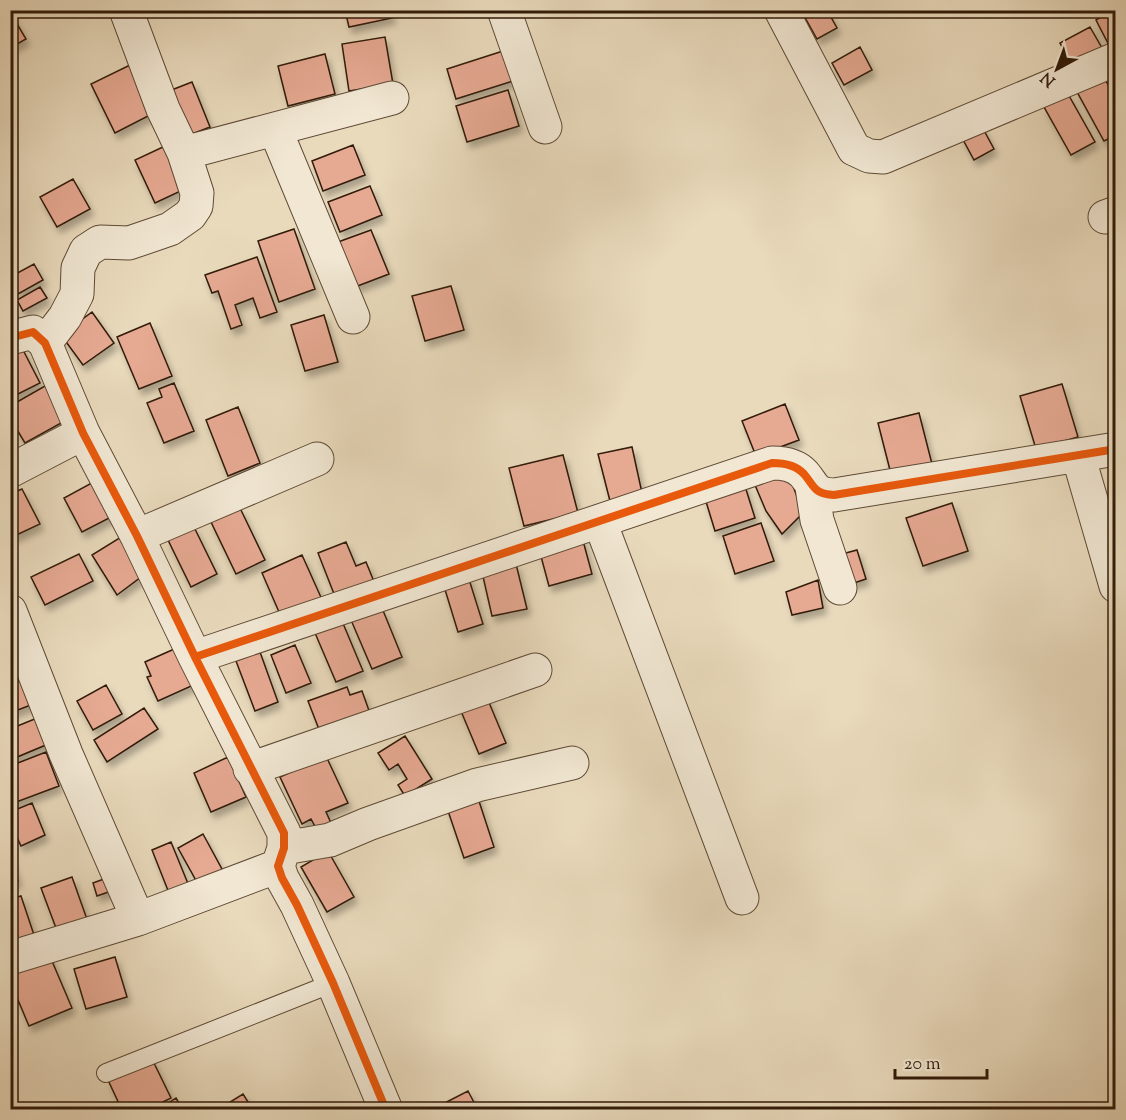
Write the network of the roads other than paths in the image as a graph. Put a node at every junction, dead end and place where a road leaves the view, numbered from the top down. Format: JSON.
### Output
{"nodes":[{"id":1,"x":126,"y":10,"type":"edge"},
{"id":2,"x":504,"y":10,"type":"edge"},
{"id":3,"x":781,"y":10,"type":"edge"},
{"id":4,"x":1116,"y":59,"type":"edge"},
{"id":5,"x":392,"y":98,"type":"dead end"},
{"id":6,"x":545,"y":127,"type":"dead end"},
{"id":7,"x":275,"y":129,"type":"junction"},
{"id":8,"x":184,"y":153,"type":"junction"},
{"id":9,"x":353,"y":317,"type":"dead end"},
{"id":10,"x":10,"y":338,"type":"edge"},
{"id":11,"x":45,"y":343,"type":"junction"},
{"id":12,"x":83,"y":433,"type":"junction"},
{"id":13,"x":1116,"y":449,"type":"edge"},
{"id":14,"x":1078,"y":455,"type":"junction"},
{"id":15,"x":317,"y":459,"type":"dead end"},
{"id":16,"x":10,"y":471,"type":"edge"},
{"id":17,"x":812,"y":487,"type":"junction"},
{"id":18,"x":600,"y":522,"type":"junction"},
{"id":19,"x":137,"y":536,"type":"junction"},
{"id":20,"x":1116,"y":586,"type":"edge"},
{"id":21,"x":840,"y":588,"type":"dead end"},
{"id":22,"x":10,"y":611,"type":"edge"},
{"id":23,"x":195,"y":657,"type":"junction"},
{"id":24,"x":535,"y":670,"type":"dead end"},
{"id":25,"x":572,"y":763,"type":"dead end"},
{"id":26,"x":250,"y":769,"type":"junction"},
{"id":27,"x":281,"y":857,"type":"junction"},
{"id":28,"x":742,"y":898,"type":"dead end"},
{"id":29,"x":138,"y":919,"type":"junction"},
{"id":30,"x":10,"y":958,"type":"edge"},
{"id":31,"x":333,"y":984,"type":"junction"},
{"id":32,"x":106,"y":1073,"type":"dead end"},
{"id":33,"x":386,"y":1110,"type":"edge"}],
"edges":[{"from":1,"to":8,"type":"street"},
{"from":2,"to":6,"type":"street"},
{"from":3,"to":4,"type":"street"},
{"from":5,"to":7,"type":"street"},
{"from":7,"to":8,"type":"street"},
{"from":7,"to":9,"type":"street"},
{"from":8,"to":11,"type":"street"},
{"from":10,"to":11,"type":"street"},
{"from":11,"to":12,"type":"street"},
{"from":12,"to":16,"type":"street"},
{"from":12,"to":19,"type":"street"},
{"from":13,"to":14,"type":"street"},
{"from":14,"to":17,"type":"street"},
{"from":14,"to":20,"type":"street"},
{"from":15,"to":19,"type":"street"},
{"from":17,"to":18,"type":"street"},
{"from":17,"to":21,"type":"street"},
{"from":18,"to":23,"type":"street"},
{"from":18,"to":28,"type":"street"},
{"from":19,"to":23,"type":"street"},
{"from":22,"to":29,"type":"street"},
{"from":23,"to":26,"type":"street"},
{"from":24,"to":26,"type":"street"},
{"from":25,"to":27,"type":"street"},
{"from":26,"to":27,"type":"street"},
{"from":27,"to":29,"type":"street"},
{"from":27,"to":31,"type":"street"},
{"from":29,"to":30,"type":"street"},
{"from":31,"to":32,"type":"lane"},
{"from":31,"to":33,"type":"street"}]}
